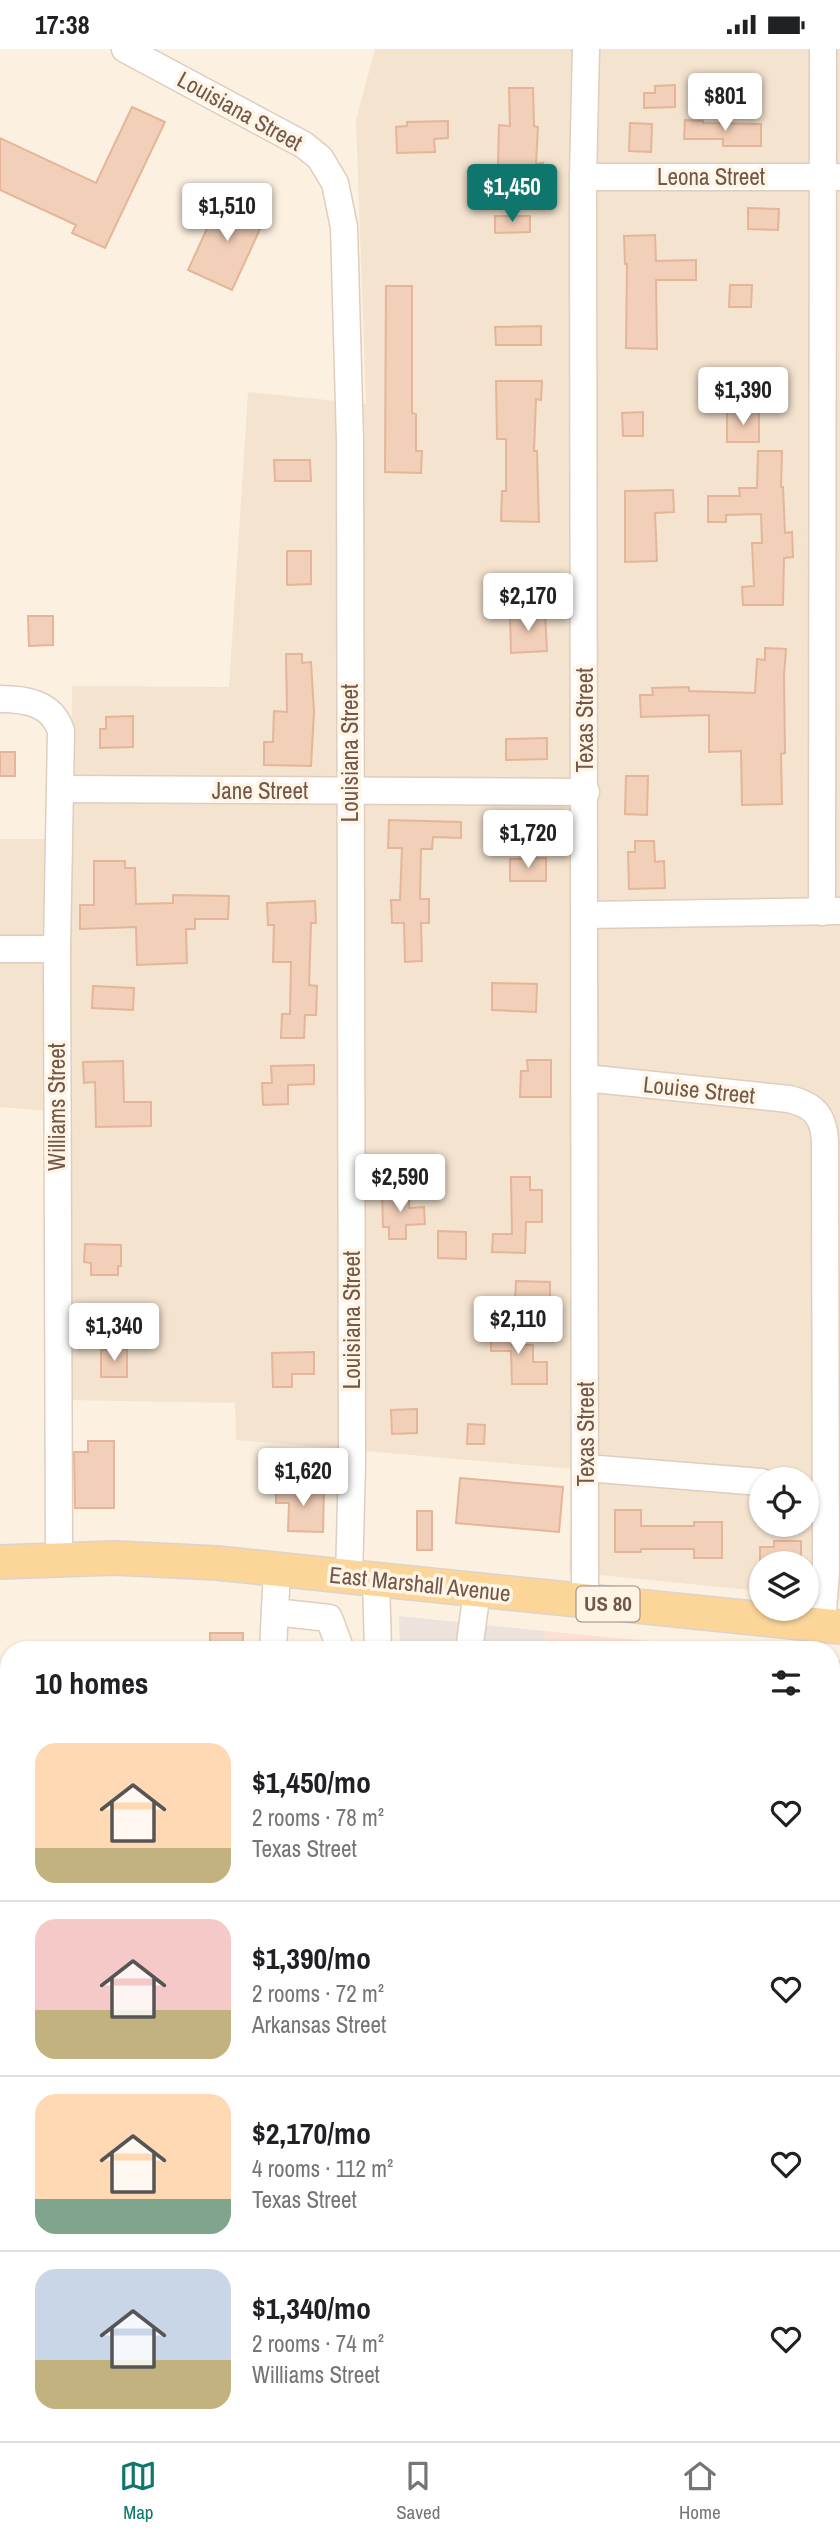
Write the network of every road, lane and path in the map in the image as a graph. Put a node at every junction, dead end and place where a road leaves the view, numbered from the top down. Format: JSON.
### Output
{"nodes":[{"id":1,"x":125,"y":49,"type":"edge"},
{"id":2,"x":586,"y":49,"type":"edge"},
{"id":3,"x":823,"y":49,"type":"edge"},
{"id":4,"x":583,"y":177,"type":"junction"},
{"id":5,"x":831,"y":177,"type":"edge"},
{"id":6,"x":0,"y":699,"type":"edge"},
{"id":7,"x":60,"y":789,"type":"junction"},
{"id":8,"x":349,"y":792,"type":"junction"},
{"id":9,"x":586,"y":792,"type":"junction"},
{"id":10,"x":831,"y":911,"type":"edge"},
{"id":11,"x":585,"y":915,"type":"junction"},
{"id":12,"x":0,"y":949,"type":"edge"},
{"id":13,"x":57,"y":949,"type":"junction"},
{"id":14,"x":585,"y":1078,"type":"junction"},
{"id":15,"x":817,"y":1467,"type":"edge"},
{"id":16,"x":586,"y":1468,"type":"junction"},
{"id":17,"x":749,"y":1481,"type":"edge"},
{"id":18,"x":819,"y":1512,"type":"edge"},
{"id":19,"x":59,"y":1558,"type":"junction"},
{"id":20,"x":0,"y":1562,"type":"edge"},
{"id":21,"x":277,"y":1569,"type":"junction"},
{"id":22,"x":363,"y":1578,"type":"junction"},
{"id":23,"x":477,"y":1591,"type":"junction"},
{"id":24,"x":586,"y":1601,"type":"junction"},
{"id":25,"x":275,"y":1612,"type":"junction"},
{"id":26,"x":831,"y":1626,"type":"edge"},
{"id":27,"x":273,"y":1641,"type":"edge"},
{"id":28,"x":336,"y":1641,"type":"edge"},
{"id":29,"x":376,"y":1641,"type":"edge"},
{"id":30,"x":470,"y":1641,"type":"edge"}],
"edges":[{"from":1,"to":8,"type":"street","name":"Louisiana Street"},
{"from":2,"to":4,"type":"street","name":"Texas Street"},
{"from":3,"to":5,"type":"street"},
{"from":4,"to":5,"type":"street","name":"Leona Street"},
{"from":4,"to":9,"type":"street","name":"Texas Street"},
{"from":5,"to":10,"type":"street"},
{"from":6,"to":7,"type":"street","name":"Williams Street"},
{"from":7,"to":8,"type":"street","name":"Jane Street"},
{"from":7,"to":13,"type":"street","name":"Williams Street"},
{"from":8,"to":9,"type":"street","name":"Jane Street"},
{"from":8,"to":22,"type":"street","name":"Louisiana Street"},
{"from":9,"to":11,"type":"street","name":"Texas Street"},
{"from":10,"to":11,"type":"street"},
{"from":11,"to":14,"type":"street","name":"Texas Street"},
{"from":12,"to":13,"type":"street"},
{"from":13,"to":19,"type":"street","name":"Williams Street"},
{"from":14,"to":15,"type":"street","name":"Louise Street"},
{"from":14,"to":16,"type":"street","name":"Texas Street"},
{"from":16,"to":17,"type":"street"},
{"from":16,"to":24,"type":"street","name":"Texas Street"},
{"from":18,"to":26,"type":"street"},
{"from":19,"to":20,"type":"main road","name":"East Marshall Avenue","number":"US 80"},
{"from":19,"to":21,"type":"main road","name":"East Marshall Avenue","number":"US 80"},
{"from":21,"to":22,"type":"main road","name":"East Marshall Avenue","number":"US 80"},
{"from":21,"to":25,"type":"street"},
{"from":22,"to":23,"type":"main road","name":"East Marshall Avenue","number":"US 80"},
{"from":22,"to":29,"type":"street","name":"Louisiana Street"},
{"from":23,"to":24,"type":"main road","name":"East Marshall Avenue","number":"US 80"},
{"from":23,"to":30,"type":"street"},
{"from":24,"to":26,"type":"main road","name":"East Marshall Avenue","number":"US 80"},
{"from":25,"to":27,"type":"street"},
{"from":25,"to":28,"type":"street"}]}
